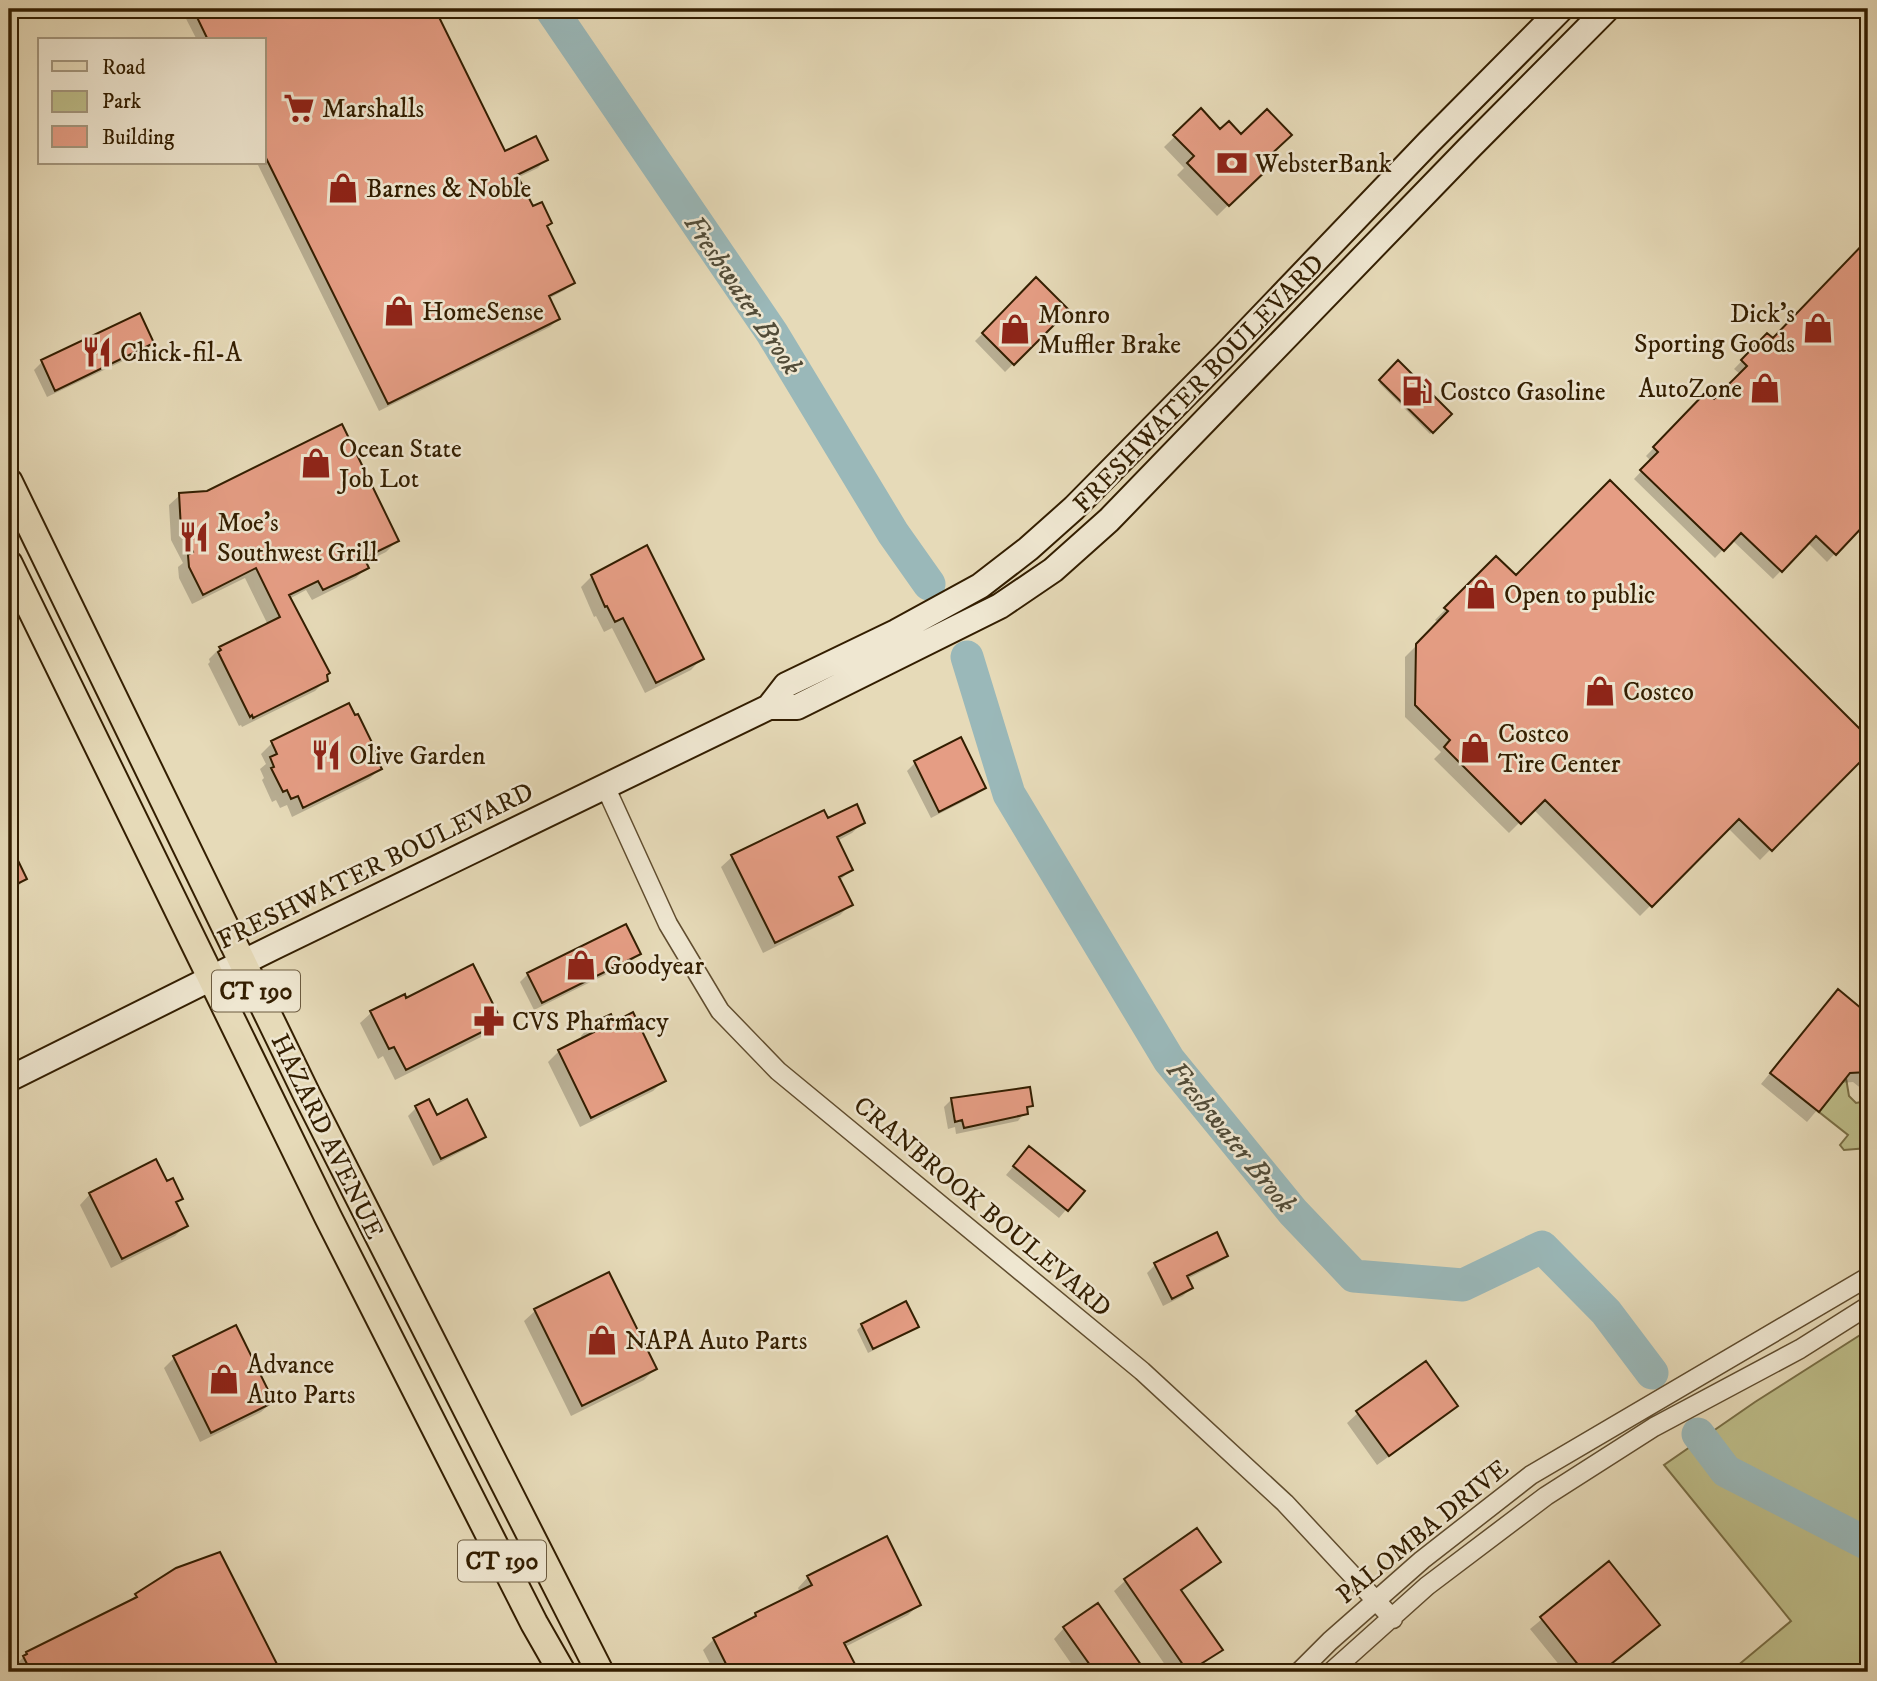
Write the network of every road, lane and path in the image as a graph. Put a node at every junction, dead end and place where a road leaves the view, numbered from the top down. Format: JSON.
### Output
{"nodes":[{"id":1,"x":1561,"y":9,"type":"edge"},
{"id":2,"x":1607,"y":9,"type":"edge"},
{"id":3,"x":1225,"y":355,"type":"junction"},
{"id":4,"x":1248,"y":377,"type":"junction"},
{"id":5,"x":11,"y":494,"type":"edge"},
{"id":6,"x":9,"y":564,"type":"edge"},
{"id":7,"x":769,"y":707,"type":"junction"},
{"id":8,"x":606,"y":786,"type":"junction"},
{"id":9,"x":242,"y":963,"type":"junction"},
{"id":10,"x":211,"y":979,"type":"junction"},
{"id":11,"x":9,"y":1079,"type":"edge"},
{"id":12,"x":1868,"y":1276,"type":"edge"},
{"id":13,"x":1868,"y":1306,"type":"edge"},
{"id":14,"x":1587,"y":1442,"type":"junction"},
{"id":15,"x":445,"y":1449,"type":"junction"},
{"id":16,"x":1598,"y":1463,"type":"junction"},
{"id":17,"x":510,"y":1497,"type":"junction"},
{"id":18,"x":1376,"y":1600,"type":"junction"},
{"id":19,"x":1393,"y":1619,"type":"junction"},
{"id":20,"x":562,"y":1672,"type":"edge"},
{"id":21,"x":600,"y":1672,"type":"edge"},
{"id":22,"x":1299,"y":1672,"type":"edge"},
{"id":23,"x":1331,"y":1672,"type":"edge"}],
"edges":[{"from":1,"to":3,"type":"street","name":"FRESHWATER BOULEVARD"},
{"from":2,"to":4,"type":"street","name":"FRESHWATER BOULEVARD"},
{"from":3,"to":4,"type":"street"},
{"from":3,"to":7,"type":"street","name":"FRESHWATER BOULEVARD"},
{"from":4,"to":7,"type":"street","name":"FRESHWATER BOULEVARD"},
{"from":5,"to":9,"type":"main road","name":"HAZARD AVENUE","number":"CT 190"},
{"from":6,"to":10,"type":"main road","name":"HAZARD AVENUE","number":"CT 190"},
{"from":7,"to":8,"type":"street","name":"FRESHWATER BOULEVARD"},
{"from":8,"to":9,"type":"street","name":"FRESHWATER BOULEVARD"},
{"from":8,"to":18,"type":"street","name":"CRANBROOK BOULEVARD"},
{"from":9,"to":10,"type":"street","name":"FRESHWATER BOULEVARD"},
{"from":9,"to":17,"type":"main road","name":"HAZARD AVENUE","number":"CT 190"},
{"from":10,"to":11,"type":"street","name":"FRESHWATER BOULEVARD"},
{"from":10,"to":15,"type":"main road","name":"HAZARD AVENUE","number":"CT 190"},
{"from":12,"to":14,"type":"street","name":"PALOMBA DRIVE"},
{"from":13,"to":16,"type":"street","name":"PALOMBA DRIVE"},
{"from":14,"to":16,"type":"street"},
{"from":14,"to":18,"type":"street","name":"PALOMBA DRIVE"},
{"from":15,"to":17,"type":"main road"},
{"from":15,"to":20,"type":"main road","name":"HAZARD AVENUE","number":"CT 190"},
{"from":16,"to":19,"type":"street","name":"PALOMBA DRIVE"},
{"from":17,"to":21,"type":"main road","name":"HAZARD AVENUE","number":"CT 190"},
{"from":18,"to":19,"type":"street","name":"CRANBROOK BOULEVARD"},
{"from":18,"to":22,"type":"street","name":"PALOMBA DRIVE"},
{"from":19,"to":23,"type":"street","name":"PALOMBA DRIVE"}]}
